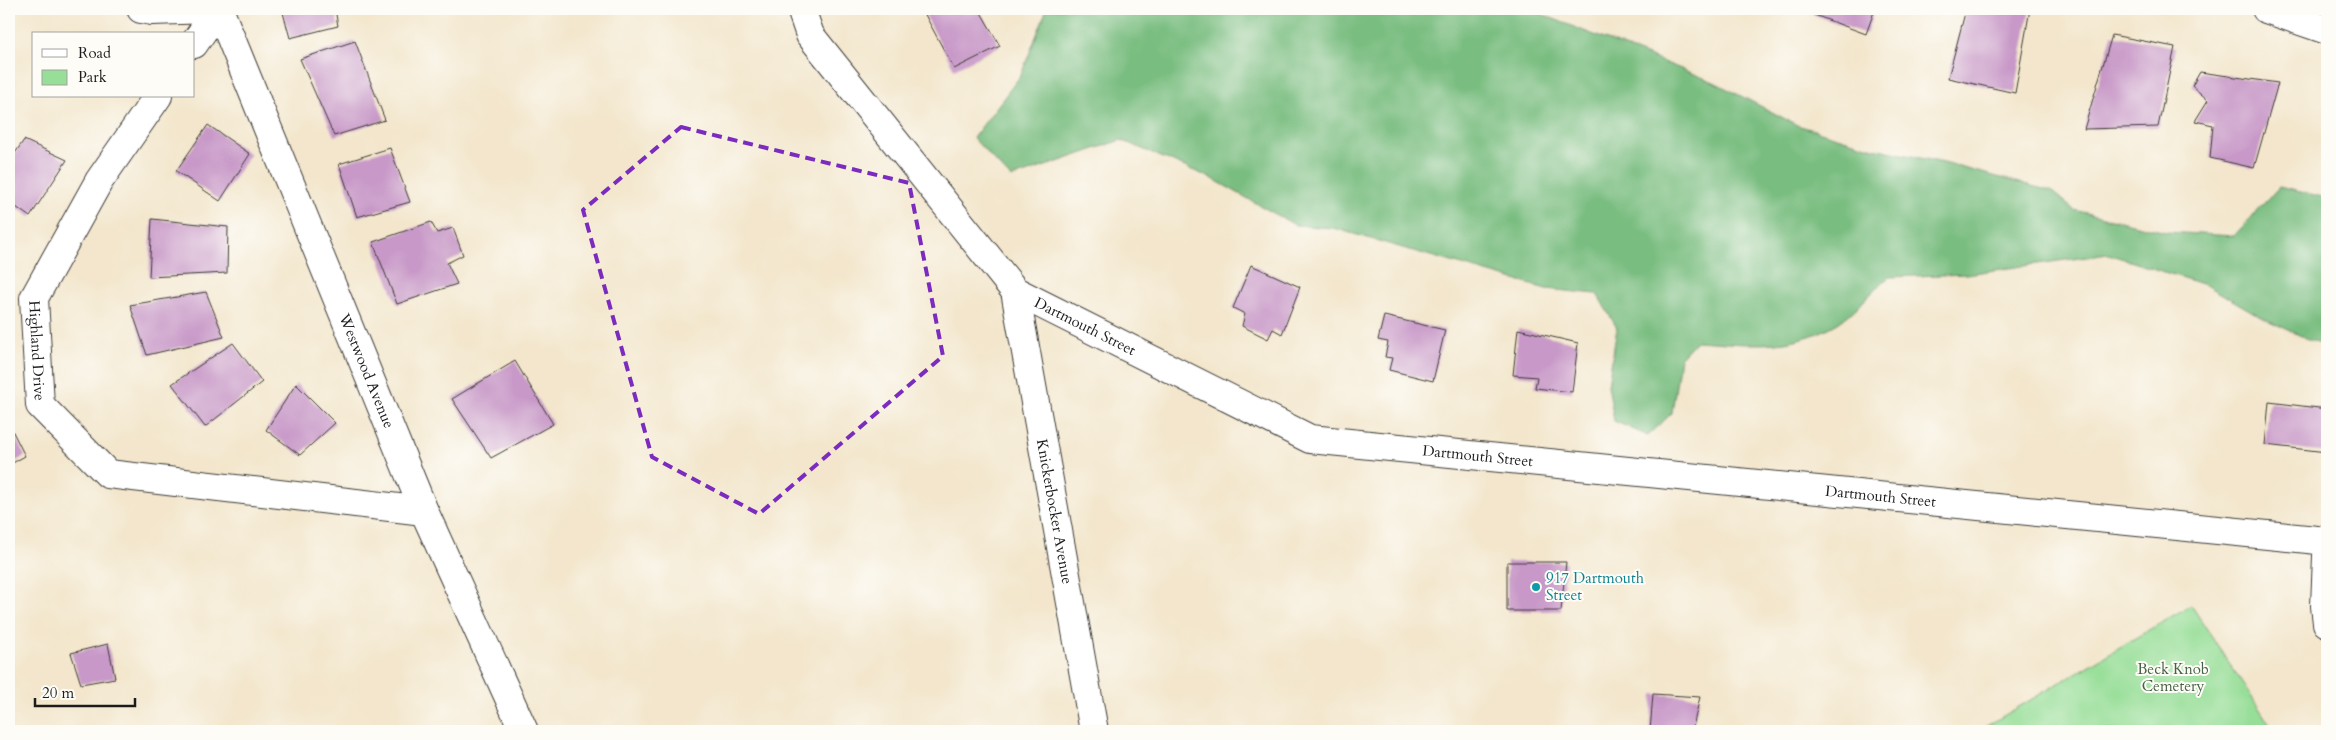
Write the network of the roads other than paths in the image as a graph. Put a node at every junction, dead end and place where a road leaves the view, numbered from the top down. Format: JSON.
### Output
{"nodes":[{"id":1,"x":141,"y":9,"type":"edge"},
{"id":2,"x":209,"y":9,"type":"edge"},
{"id":3,"x":219,"y":9,"type":"edge"},
{"id":4,"x":800,"y":9,"type":"edge"},
{"id":5,"x":2266,"y":9,"type":"edge"},
{"id":6,"x":2327,"y":30,"type":"edge"},
{"id":7,"x":195,"y":43,"type":"edge"},
{"id":8,"x":157,"y":98,"type":"edge"},
{"id":9,"x":1015,"y":291,"type":"junction"},
{"id":10,"x":424,"y":511,"type":"junction"},
{"id":11,"x":2327,"y":541,"type":"edge"},
{"id":12,"x":2327,"y":556,"type":"edge"},
{"id":13,"x":2327,"y":623,"type":"edge"},
{"id":14,"x":524,"y":731,"type":"edge"},
{"id":15,"x":1094,"y":731,"type":"edge"}],
"edges":[{"from":1,"to":2,"type":"street"},
{"from":3,"to":7,"type":"street"},
{"from":3,"to":10,"type":"street","name":"Westwood Avenue"},
{"from":4,"to":9,"type":"street","name":"Dartmouth Street"},
{"from":5,"to":6,"type":"street"},
{"from":8,"to":10,"type":"street","name":"Highland Drive"},
{"from":9,"to":11,"type":"street","name":"Dartmouth Street"},
{"from":9,"to":15,"type":"street","name":"Knickerbocker Avenue"},
{"from":10,"to":14,"type":"street","name":"Westwood Avenue"},
{"from":12,"to":13,"type":"street"}]}
